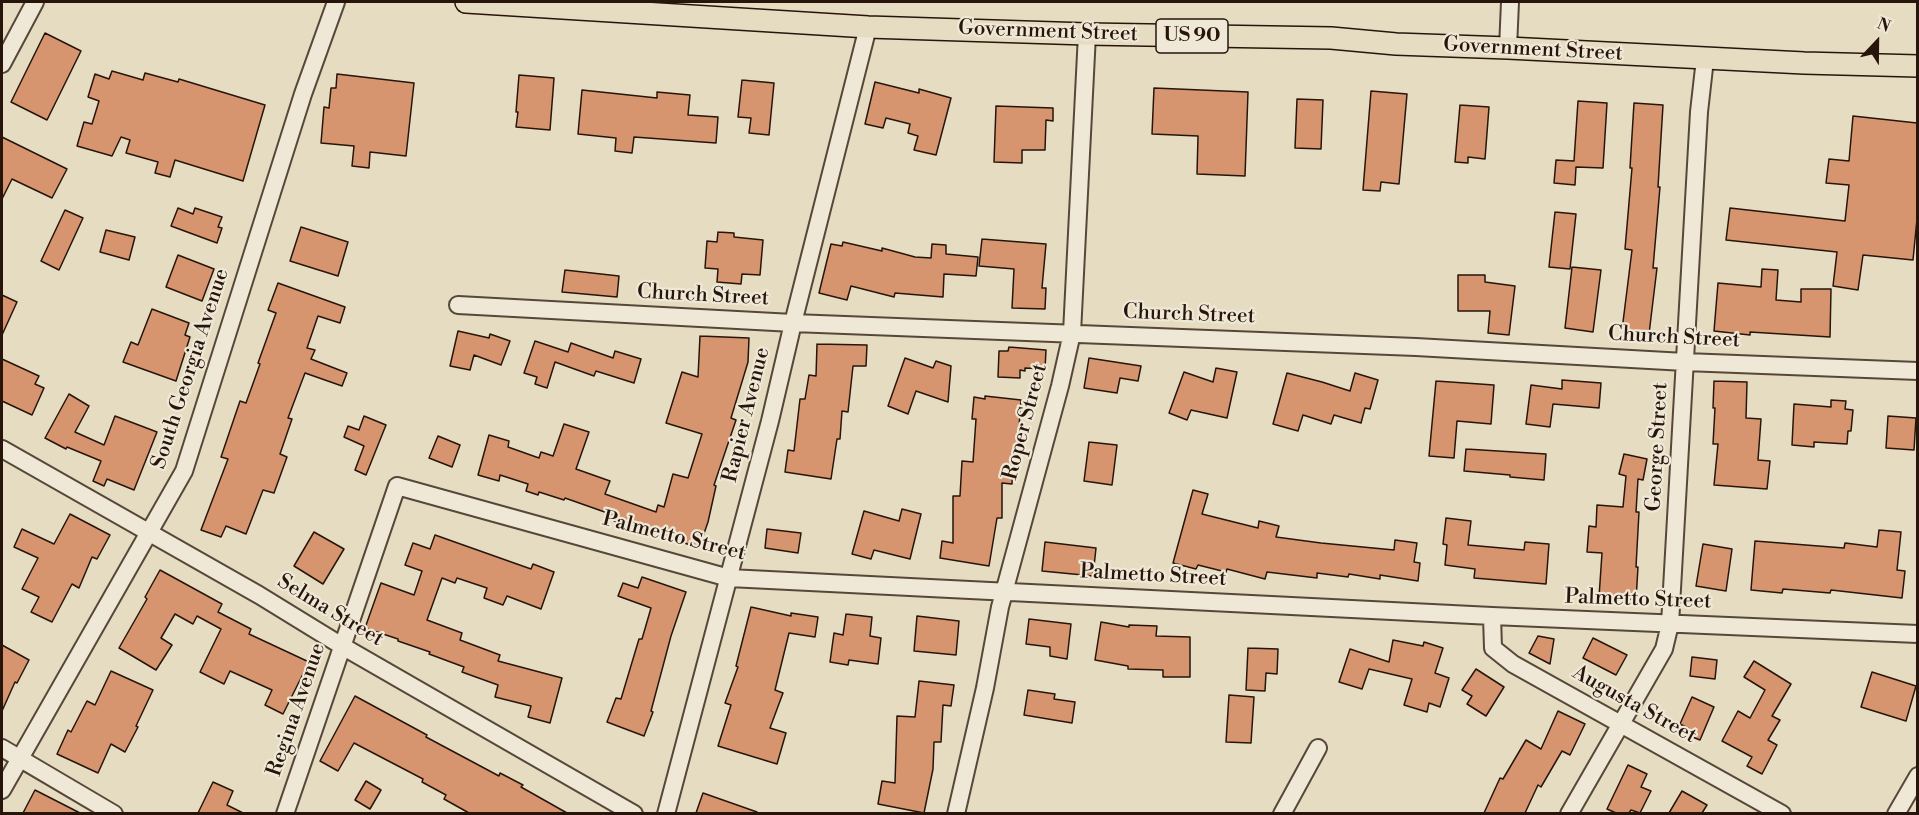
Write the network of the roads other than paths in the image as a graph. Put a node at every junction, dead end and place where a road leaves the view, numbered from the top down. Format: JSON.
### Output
{"nodes":[{"id":1,"x":35,"y":2,"type":"edge"},
{"id":2,"x":336,"y":2,"type":"edge"},
{"id":3,"x":466,"y":2,"type":"edge"},
{"id":4,"x":1510,"y":2,"type":"edge"},
{"id":5,"x":868,"y":27,"type":"junction"},
{"id":6,"x":1087,"y":34,"type":"junction"},
{"id":7,"x":1508,"y":48,"type":"junction"},
{"id":8,"x":1705,"y":59,"type":"junction"},
{"id":9,"x":2,"y":64,"type":"edge"},
{"id":10,"x":1917,"y":66,"type":"edge"},
{"id":11,"x":458,"y":305,"type":"dead end"},
{"id":12,"x":793,"y":323,"type":"junction"},
{"id":13,"x":1072,"y":333,"type":"junction"},
{"id":14,"x":1685,"y":362,"type":"junction"},
{"id":15,"x":1917,"y":371,"type":"edge"},
{"id":16,"x":2,"y":449,"type":"edge"},
{"id":17,"x":398,"y":486,"type":"joint"},
{"id":18,"x":149,"y":532,"type":"junction"},
{"id":19,"x":729,"y":578,"type":"junction"},
{"id":20,"x":1005,"y":591,"type":"junction"},
{"id":21,"x":1492,"y":616,"type":"junction"},
{"id":22,"x":1670,"y":624,"type":"junction"},
{"id":23,"x":1917,"y":634,"type":"edge"},
{"id":24,"x":342,"y":646,"type":"junction"},
{"id":25,"x":1621,"y":724,"type":"junction"},
{"id":26,"x":2,"y":748,"type":"edge"},
{"id":27,"x":1318,"y":748,"type":"dead end"},
{"id":28,"x":20,"y":759,"type":"junction"},
{"id":29,"x":1917,"y":776,"type":"edge"},
{"id":30,"x":2,"y":790,"type":"edge"},
{"id":31,"x":114,"y":813,"type":"edge"},
{"id":32,"x":285,"y":813,"type":"edge"},
{"id":33,"x":634,"y":813,"type":"edge"},
{"id":34,"x":666,"y":813,"type":"edge"},
{"id":35,"x":956,"y":813,"type":"edge"},
{"id":36,"x":1282,"y":813,"type":"edge"},
{"id":37,"x":1569,"y":813,"type":"edge"},
{"id":38,"x":1782,"y":813,"type":"edge"},
{"id":39,"x":1896,"y":813,"type":"edge"}],
"edges":[{"from":1,"to":9,"type":"street"},
{"from":2,"to":18,"type":"street","name":"South Georgia Avenue"},
{"from":3,"to":5,"type":"main road","name":"Government Street","number":"US 90"},
{"from":4,"to":7,"type":"street"},
{"from":5,"to":6,"type":"main road","name":"Government Street","number":"US 90"},
{"from":5,"to":12,"type":"street","name":"Rapier Avenue"},
{"from":6,"to":7,"type":"main road","name":"Government Street","number":"US 90"},
{"from":6,"to":13,"type":"street","name":"Roper Street"},
{"from":7,"to":8,"type":"main road","name":"Government Street","number":"US 90"},
{"from":8,"to":10,"type":"main road","name":"Government Street","number":"US 90"},
{"from":8,"to":14,"type":"street","name":"George Street"},
{"from":11,"to":12,"type":"street","name":"Church Street"},
{"from":12,"to":13,"type":"street","name":"Church Street"},
{"from":12,"to":19,"type":"street","name":"Rapier Avenue"},
{"from":13,"to":14,"type":"street","name":"Church Street"},
{"from":13,"to":20,"type":"street","name":"Roper Street"},
{"from":14,"to":15,"type":"street","name":"Church Street"},
{"from":14,"to":22,"type":"street","name":"George Street"},
{"from":16,"to":18,"type":"street","name":"Selma Street"},
{"from":17,"to":19,"type":"street","name":"Palmetto Street"},
{"from":17,"to":24,"type":"street","name":"Regina Avenue"},
{"from":18,"to":24,"type":"street","name":"Selma Street"},
{"from":18,"to":28,"type":"street","name":"South Georgia Avenue"},
{"from":19,"to":20,"type":"street","name":"Palmetto Street"},
{"from":19,"to":34,"type":"street","name":"Rapier Avenue"},
{"from":20,"to":21,"type":"street","name":"Palmetto Street"},
{"from":20,"to":35,"type":"street","name":"Roper Street"},
{"from":21,"to":22,"type":"street","name":"Palmetto Street"},
{"from":21,"to":25,"type":"street","name":"Augusta Street"},
{"from":22,"to":23,"type":"street","name":"Palmetto Street"},
{"from":22,"to":25,"type":"street","name":"George Street"},
{"from":24,"to":32,"type":"street","name":"Regina Avenue"},
{"from":24,"to":33,"type":"street","name":"Selma Street"},
{"from":25,"to":37,"type":"street","name":"George Street"},
{"from":25,"to":38,"type":"street","name":"Augusta Street"},
{"from":26,"to":28,"type":"street"},
{"from":27,"to":36,"type":"street"},
{"from":28,"to":30,"type":"street","name":"South Georgia Avenue"},
{"from":28,"to":31,"type":"street"},
{"from":29,"to":39,"type":"street"}]}
